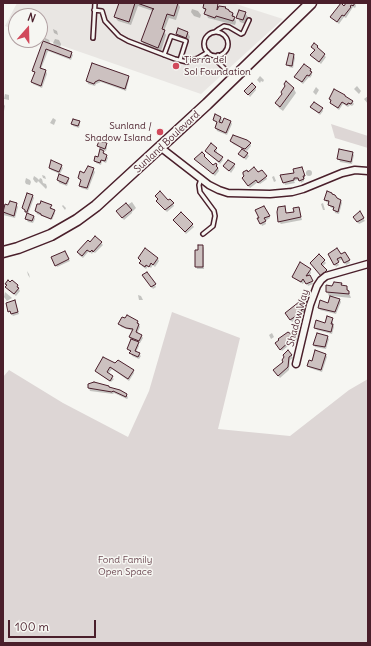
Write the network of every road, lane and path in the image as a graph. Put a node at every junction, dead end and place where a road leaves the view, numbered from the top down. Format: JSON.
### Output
{"nodes":[{"id":1,"x":95,"y":3,"type":"edge"},
{"id":2,"x":311,"y":3,"type":"edge"},
{"id":3,"x":94,"y":10,"type":"junction"},
{"id":4,"x":249,"y":20,"type":"dead end"},
{"id":5,"x":215,"y":32,"type":"junction"},
{"id":6,"x":93,"y":38,"type":"dead end"},
{"id":7,"x":208,"y":52,"type":"junction"},
{"id":8,"x":164,"y":55,"type":"junction"},
{"id":9,"x":218,"y":55,"type":"junction"},
{"id":10,"x":180,"y":60,"type":"junction"},
{"id":11,"x":234,"y":78,"type":"junction"},
{"id":12,"x":160,"y":147,"type":"junction"},
{"id":13,"x":368,"y":171,"type":"edge"},
{"id":14,"x":201,"y":179,"type":"junction"},
{"id":15,"x":203,"y":234,"type":"dead end"},
{"id":16,"x":3,"y":252,"type":"edge"},
{"id":17,"x":368,"y":264,"type":"edge"},
{"id":18,"x":296,"y":364,"type":"dead end"}],
"edges":[{"from":1,"to":3,"type":"lane"},
{"from":2,"to":11,"type":"main road","name":"Sunland Boulevard"},
{"from":3,"to":6,"type":"lane"},
{"from":3,"to":8,"type":"lane"},
{"from":4,"to":5,"type":"lane"},
{"from":5,"to":7,"type":"lane"},
{"from":5,"to":9,"type":"lane"},
{"from":7,"to":9,"type":"lane"},
{"from":7,"to":10,"type":"lane"},
{"from":8,"to":10,"type":"lane"},
{"from":8,"to":10,"type":"lane"},
{"from":9,"to":11,"type":"lane"},
{"from":11,"to":12,"type":"main road","name":"Sunland Boulevard"},
{"from":12,"to":14,"type":"street"},
{"from":12,"to":16,"type":"main road","name":"Sunland Boulevard"},
{"from":13,"to":14,"type":"street"},
{"from":14,"to":15,"type":"lane"},
{"from":17,"to":18,"type":"street","name":"Shadow Way"}]}
